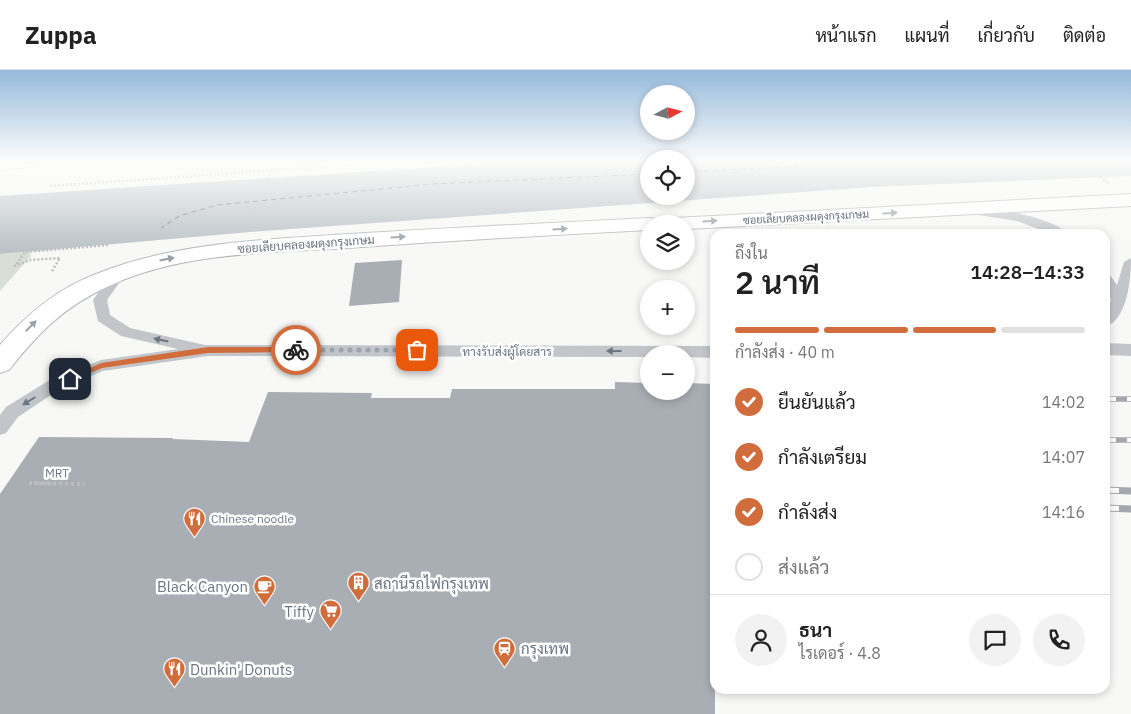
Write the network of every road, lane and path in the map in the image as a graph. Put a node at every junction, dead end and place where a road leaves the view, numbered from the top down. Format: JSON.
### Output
{"nodes":[{"id":1,"x":262,"y":191,"type":"edge"},
{"id":2,"x":1131,"y":200,"type":"edge"},
{"id":3,"x":959,"y":209,"type":"junction"},
{"id":4,"x":249,"y":220,"type":"dead end"},
{"id":5,"x":695,"y":222,"type":"edge"},
{"id":6,"x":640,"y":224,"type":"edge"},
{"id":7,"x":1051,"y":229,"type":"edge"},
{"id":8,"x":1131,"y":262,"type":"edge"},
{"id":9,"x":120,"y":272,"type":"junction"},
{"id":10,"x":1110,"y":286,"type":"edge"},
{"id":11,"x":1118,"y":298,"type":"junction"},
{"id":12,"x":1110,"y":317,"type":"edge"},
{"id":13,"x":1110,"y":349,"type":"edge"},
{"id":14,"x":208,"y":350,"type":"junction"},
{"id":15,"x":1131,"y":350,"type":"edge"},
{"id":16,"x":710,"y":352,"type":"edge"},
{"id":17,"x":0,"y":364,"type":"edge"},
{"id":18,"x":1,"y":426,"type":"edge"},
{"id":19,"x":29,"y":483,"type":"dead end"},
{"id":20,"x":84,"y":484,"type":"dead end"}],
"edges":[{"from":1,"to":4,"type":"path"},
{"from":2,"to":3,"type":"street","name":"ซอยเลียบคลองผดุงกรุงเกษม"},
{"from":5,"to":3,"type":"street","name":"ซอยเลียบคลองผดุงกรุงเกษม","one_way":true},
{"from":3,"to":7,"type":"lane"},
{"from":9,"to":6,"type":"street","name":"ซอยเลียบคลองผดุงกรุงเกษม","one_way":true},
{"from":8,"to":11,"type":"lane"},
{"from":14,"to":9,"type":"lane","name":"ทางรับส่งผู้โดยสาร","one_way":true},
{"from":17,"to":9,"type":"street","name":"ซอยเลียบคลองผดุงกรุงเกษม","one_way":true},
{"from":10,"to":11,"type":"lane"},
{"from":11,"to":12,"type":"lane"},
{"from":13,"to":15,"type":"lane"},
{"from":16,"to":14,"type":"lane","name":"ทางรับส่งผู้โดยสาร","one_way":true},
{"from":14,"to":18,"type":"lane","name":"ทางรับส่งผู้โดยสาร","one_way":true},
{"from":19,"to":20,"type":"path","name":"MRT"}]}
